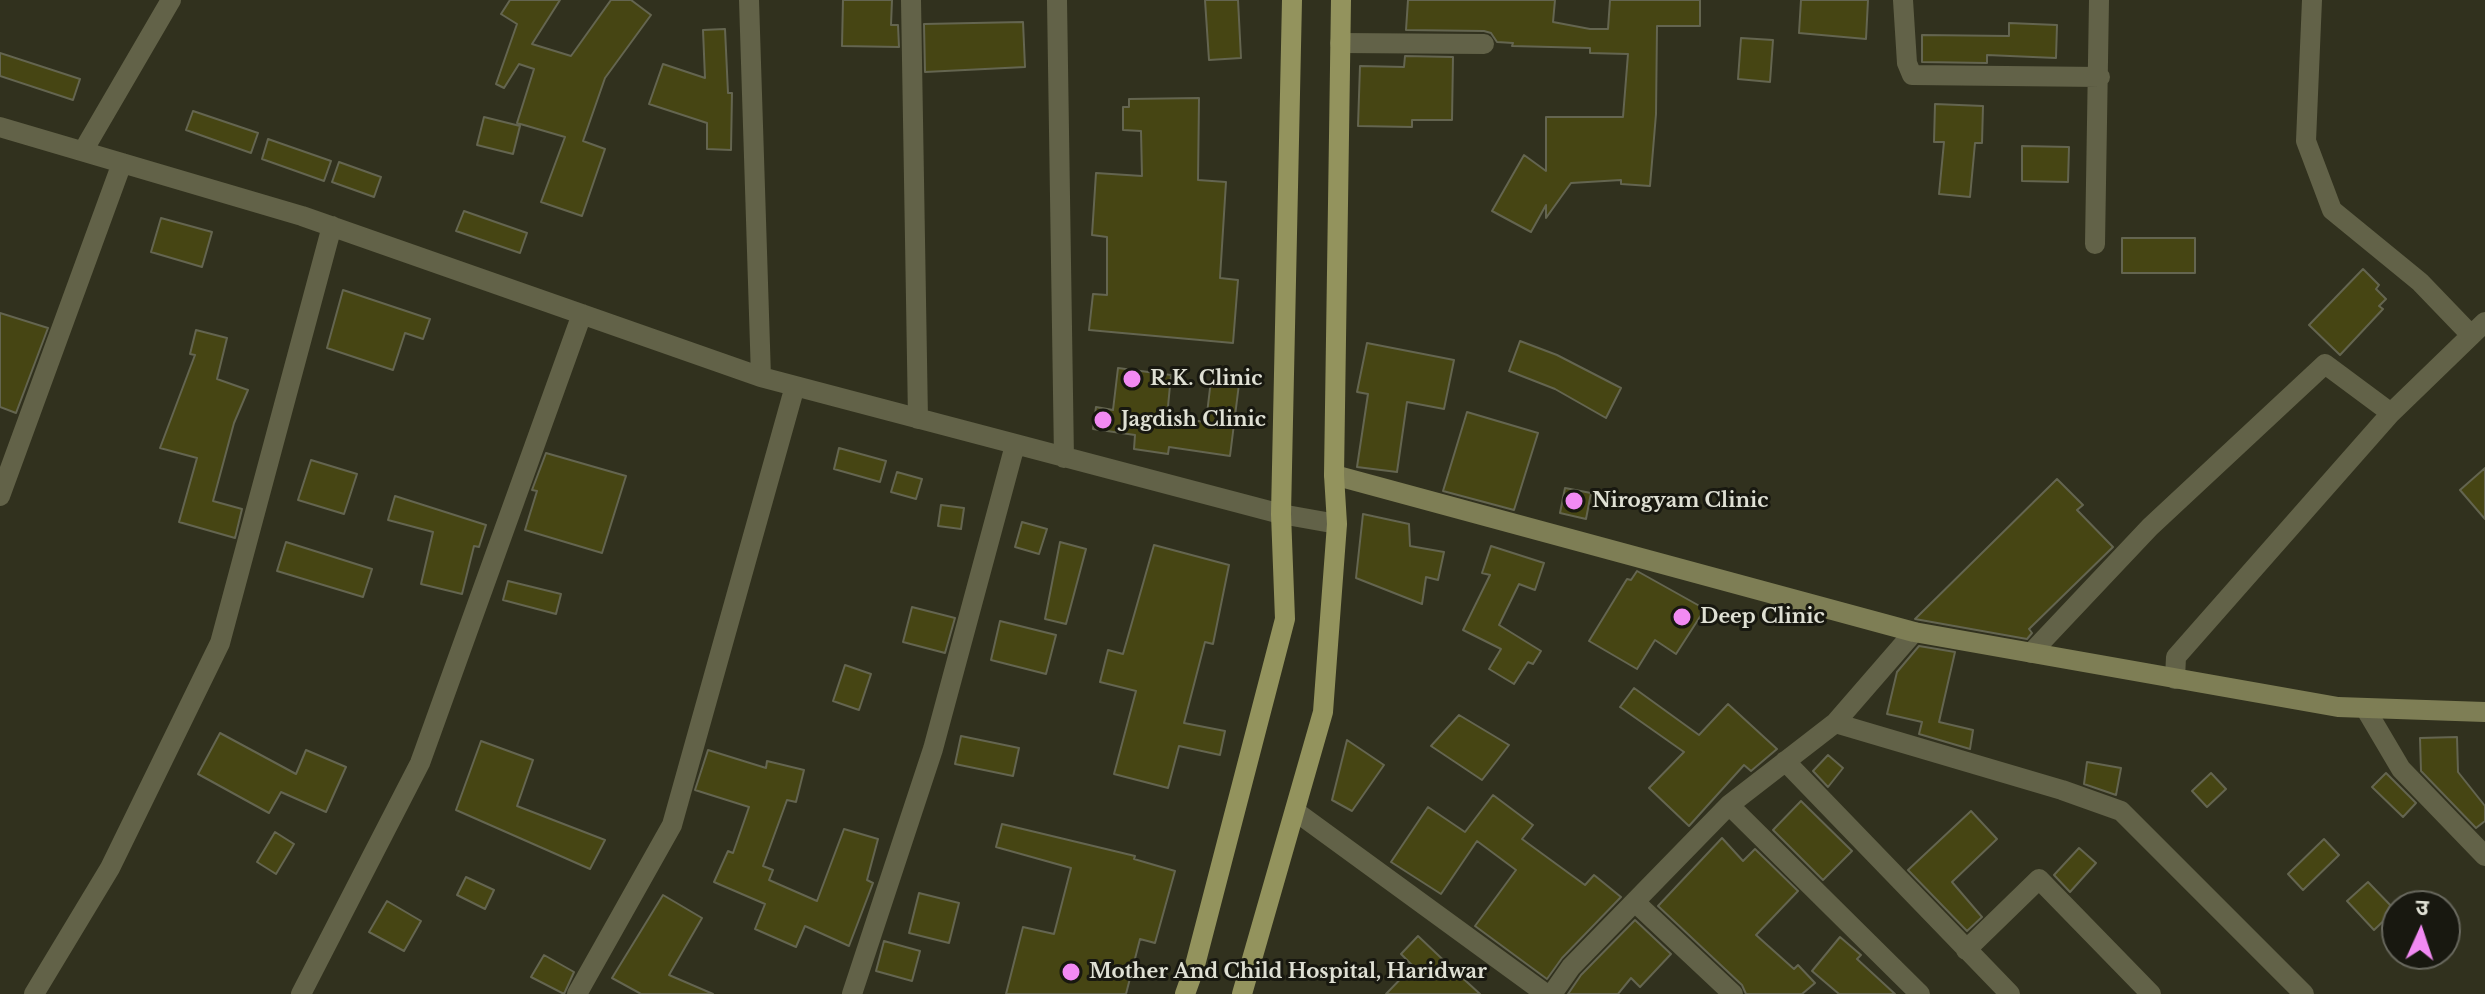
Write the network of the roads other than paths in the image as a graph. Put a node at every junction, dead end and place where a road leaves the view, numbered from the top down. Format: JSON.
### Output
{"nodes":[{"id":1,"x":171,"y":0,"type":"edge"},
{"id":2,"x":749,"y":0,"type":"edge"},
{"id":3,"x":911,"y":0,"type":"edge"},
{"id":4,"x":1057,"y":0,"type":"edge"},
{"id":5,"x":1292,"y":0,"type":"edge"},
{"id":6,"x":1341,"y":0,"type":"edge"},
{"id":7,"x":1903,"y":0,"type":"edge"},
{"id":8,"x":2099,"y":0,"type":"edge"},
{"id":9,"x":2312,"y":0,"type":"edge"},
{"id":10,"x":1340,"y":43,"type":"junction"},
{"id":11,"x":1484,"y":44,"type":"dead end"},
{"id":12,"x":2100,"y":77,"type":"junction"},
{"id":13,"x":0,"y":127,"type":"edge"},
{"id":14,"x":83,"y":151,"type":"junction"},
{"id":15,"x":122,"y":163,"type":"junction"},
{"id":16,"x":332,"y":226,"type":"junction"},
{"id":17,"x":2095,"y":244,"type":"dead end"},
{"id":18,"x":582,"y":314,"type":"junction"},
{"id":19,"x":2478,"y":329,"type":"edge"},
{"id":20,"x":761,"y":377,"type":"junction"},
{"id":21,"x":795,"y":386,"type":"junction"},
{"id":22,"x":2391,"y":413,"type":"junction"},
{"id":23,"x":918,"y":419,"type":"junction"},
{"id":24,"x":1015,"y":445,"type":"junction"},
{"id":25,"x":1064,"y":458,"type":"junction"},
{"id":26,"x":1334,"y":475,"type":"junction"},
{"id":27,"x":0,"y":496,"type":"edge"},
{"id":28,"x":1281,"y":514,"type":"junction"},
{"id":29,"x":1337,"y":524,"type":"junction"},
{"id":30,"x":1914,"y":632,"type":"junction"},
{"id":31,"x":2031,"y":653,"type":"junction"},
{"id":32,"x":2175,"y":679,"type":"junction"},
{"id":33,"x":2365,"y":708,"type":"junction"},
{"id":34,"x":2485,"y":712,"type":"edge"},
{"id":35,"x":1835,"y":723,"type":"junction"},
{"id":36,"x":1785,"y":761,"type":"junction"},
{"id":37,"x":1729,"y":805,"type":"junction"},
{"id":38,"x":1295,"y":811,"type":"junction"},
{"id":39,"x":2485,"y":856,"type":"edge"},
{"id":40,"x":1636,"y":903,"type":"junction"},
{"id":41,"x":1966,"y":950,"type":"junction"},
{"id":42,"x":34,"y":994,"type":"edge"},
{"id":43,"x":301,"y":994,"type":"edge"},
{"id":44,"x":577,"y":994,"type":"edge"},
{"id":45,"x":852,"y":994,"type":"edge"},
{"id":46,"x":1185,"y":994,"type":"edge"},
{"id":47,"x":1242,"y":994,"type":"edge"},
{"id":48,"x":1549,"y":994,"type":"edge"},
{"id":49,"x":1733,"y":994,"type":"edge"},
{"id":50,"x":1920,"y":994,"type":"edge"},
{"id":51,"x":2010,"y":994,"type":"edge"},
{"id":52,"x":2151,"y":994,"type":"edge"},
{"id":53,"x":2304,"y":994,"type":"edge"}],
"edges":[{"from":1,"to":14,"type":"street"},
{"from":2,"to":20,"type":"street"},
{"from":3,"to":23,"type":"street"},
{"from":4,"to":25,"type":"street"},
{"from":5,"to":28,"type":"main road"},
{"from":6,"to":10,"type":"main road"},
{"from":7,"to":12,"type":"street"},
{"from":8,"to":12,"type":"street"},
{"from":9,"to":19,"type":"street"},
{"from":10,"to":11,"type":"street"},
{"from":10,"to":26,"type":"main road"},
{"from":12,"to":17,"type":"street"},
{"from":13,"to":14,"type":"street"},
{"from":14,"to":15,"type":"street"},
{"from":15,"to":16,"type":"street"},
{"from":15,"to":27,"type":"street"},
{"from":16,"to":18,"type":"street"},
{"from":16,"to":42,"type":"street"},
{"from":18,"to":20,"type":"street"},
{"from":18,"to":43,"type":"street"},
{"from":19,"to":22,"type":"street"},
{"from":20,"to":21,"type":"street"},
{"from":21,"to":23,"type":"street"},
{"from":21,"to":44,"type":"street"},
{"from":22,"to":31,"type":"street"},
{"from":22,"to":32,"type":"street"},
{"from":23,"to":24,"type":"street"},
{"from":24,"to":25,"type":"street"},
{"from":24,"to":45,"type":"street"},
{"from":25,"to":28,"type":"street"},
{"from":26,"to":29,"type":"main road"},
{"from":26,"to":30,"type":"street"},
{"from":28,"to":29,"type":"street"},
{"from":28,"to":46,"type":"main road"},
{"from":29,"to":38,"type":"main road"},
{"from":30,"to":31,"type":"street"},
{"from":30,"to":35,"type":"street"},
{"from":31,"to":32,"type":"street"},
{"from":32,"to":33,"type":"street"},
{"from":33,"to":34,"type":"street"},
{"from":33,"to":39,"type":"street"},
{"from":35,"to":36,"type":"street"},
{"from":35,"to":53,"type":"street"},
{"from":36,"to":37,"type":"street"},
{"from":36,"to":41,"type":"street"},
{"from":37,"to":40,"type":"street"},
{"from":37,"to":50,"type":"street"},
{"from":38,"to":47,"type":"main road"},
{"from":38,"to":48,"type":"street"},
{"from":40,"to":48,"type":"street"},
{"from":40,"to":49,"type":"street"},
{"from":41,"to":51,"type":"street"},
{"from":41,"to":52,"type":"street"}]}
